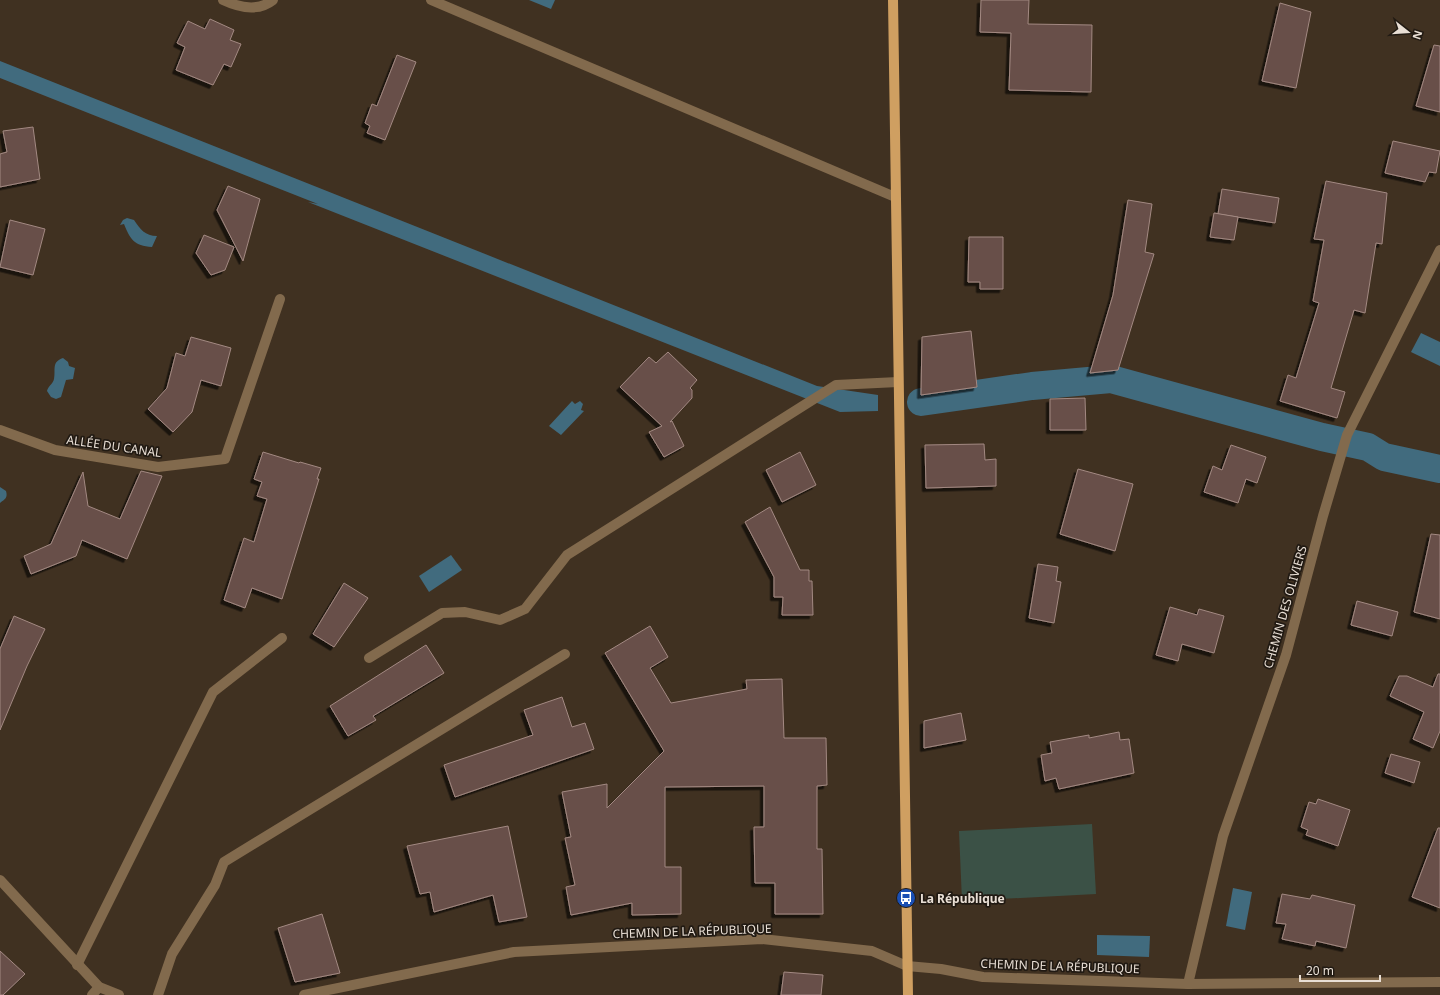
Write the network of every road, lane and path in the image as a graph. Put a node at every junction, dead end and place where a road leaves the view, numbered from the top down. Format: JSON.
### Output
{"nodes":[{"id":1,"x":223,"y":0,"type":"edge"},
{"id":2,"x":274,"y":0,"type":"edge"},
{"id":3,"x":431,"y":0,"type":"edge"},
{"id":4,"x":893,"y":0,"type":"edge"},
{"id":5,"x":896,"y":197,"type":"junction"},
{"id":6,"x":1440,"y":250,"type":"edge"},
{"id":7,"x":280,"y":299,"type":"dead end"},
{"id":8,"x":898,"y":382,"type":"junction"},
{"id":9,"x":0,"y":430,"type":"edge"},
{"id":10,"x":282,"y":638,"type":"dead end"},
{"id":11,"x":565,"y":654,"type":"dead end"},
{"id":12,"x":369,"y":658,"type":"dead end"},
{"id":13,"x":0,"y":880,"type":"edge"},
{"id":14,"x":77,"y":965,"type":"junction"},
{"id":15,"x":907,"y":966,"type":"junction"},
{"id":16,"x":1440,"y":982,"type":"edge"},
{"id":17,"x":1188,"y":984,"type":"junction"},
{"id":18,"x":95,"y":991,"type":"edge"},
{"id":19,"x":119,"y":995,"type":"edge"},
{"id":20,"x":158,"y":995,"type":"edge"},
{"id":21,"x":304,"y":995,"type":"edge"},
{"id":22,"x":908,"y":995,"type":"edge"}],
"edges":[{"from":1,"to":2,"type":"street"},
{"from":3,"to":5,"type":"street"},
{"from":4,"to":5,"type":"main road"},
{"from":5,"to":8,"type":"main road"},
{"from":6,"to":17,"type":"street","name":"CHEMIN DES OLIVIERS"},
{"from":7,"to":9,"type":"street","name":"ALLÉE DU CANAL"},
{"from":8,"to":12,"type":"street"},
{"from":8,"to":15,"type":"main road"},
{"from":10,"to":14,"type":"street"},
{"from":11,"to":20,"type":"street"},
{"from":13,"to":14,"type":"street"},
{"from":14,"to":18,"type":"street"},
{"from":15,"to":17,"type":"street","name":"CHEMIN DE LA RÉPUBLIQUE"},
{"from":15,"to":21,"type":"street","name":"CHEMIN DE LA RÉPUBLIQUE"},
{"from":15,"to":22,"type":"main road"},
{"from":16,"to":17,"type":"street","name":"CHEMIN DE LA RÉPUBLIQUE"},
{"from":18,"to":19,"type":"street"}]}
